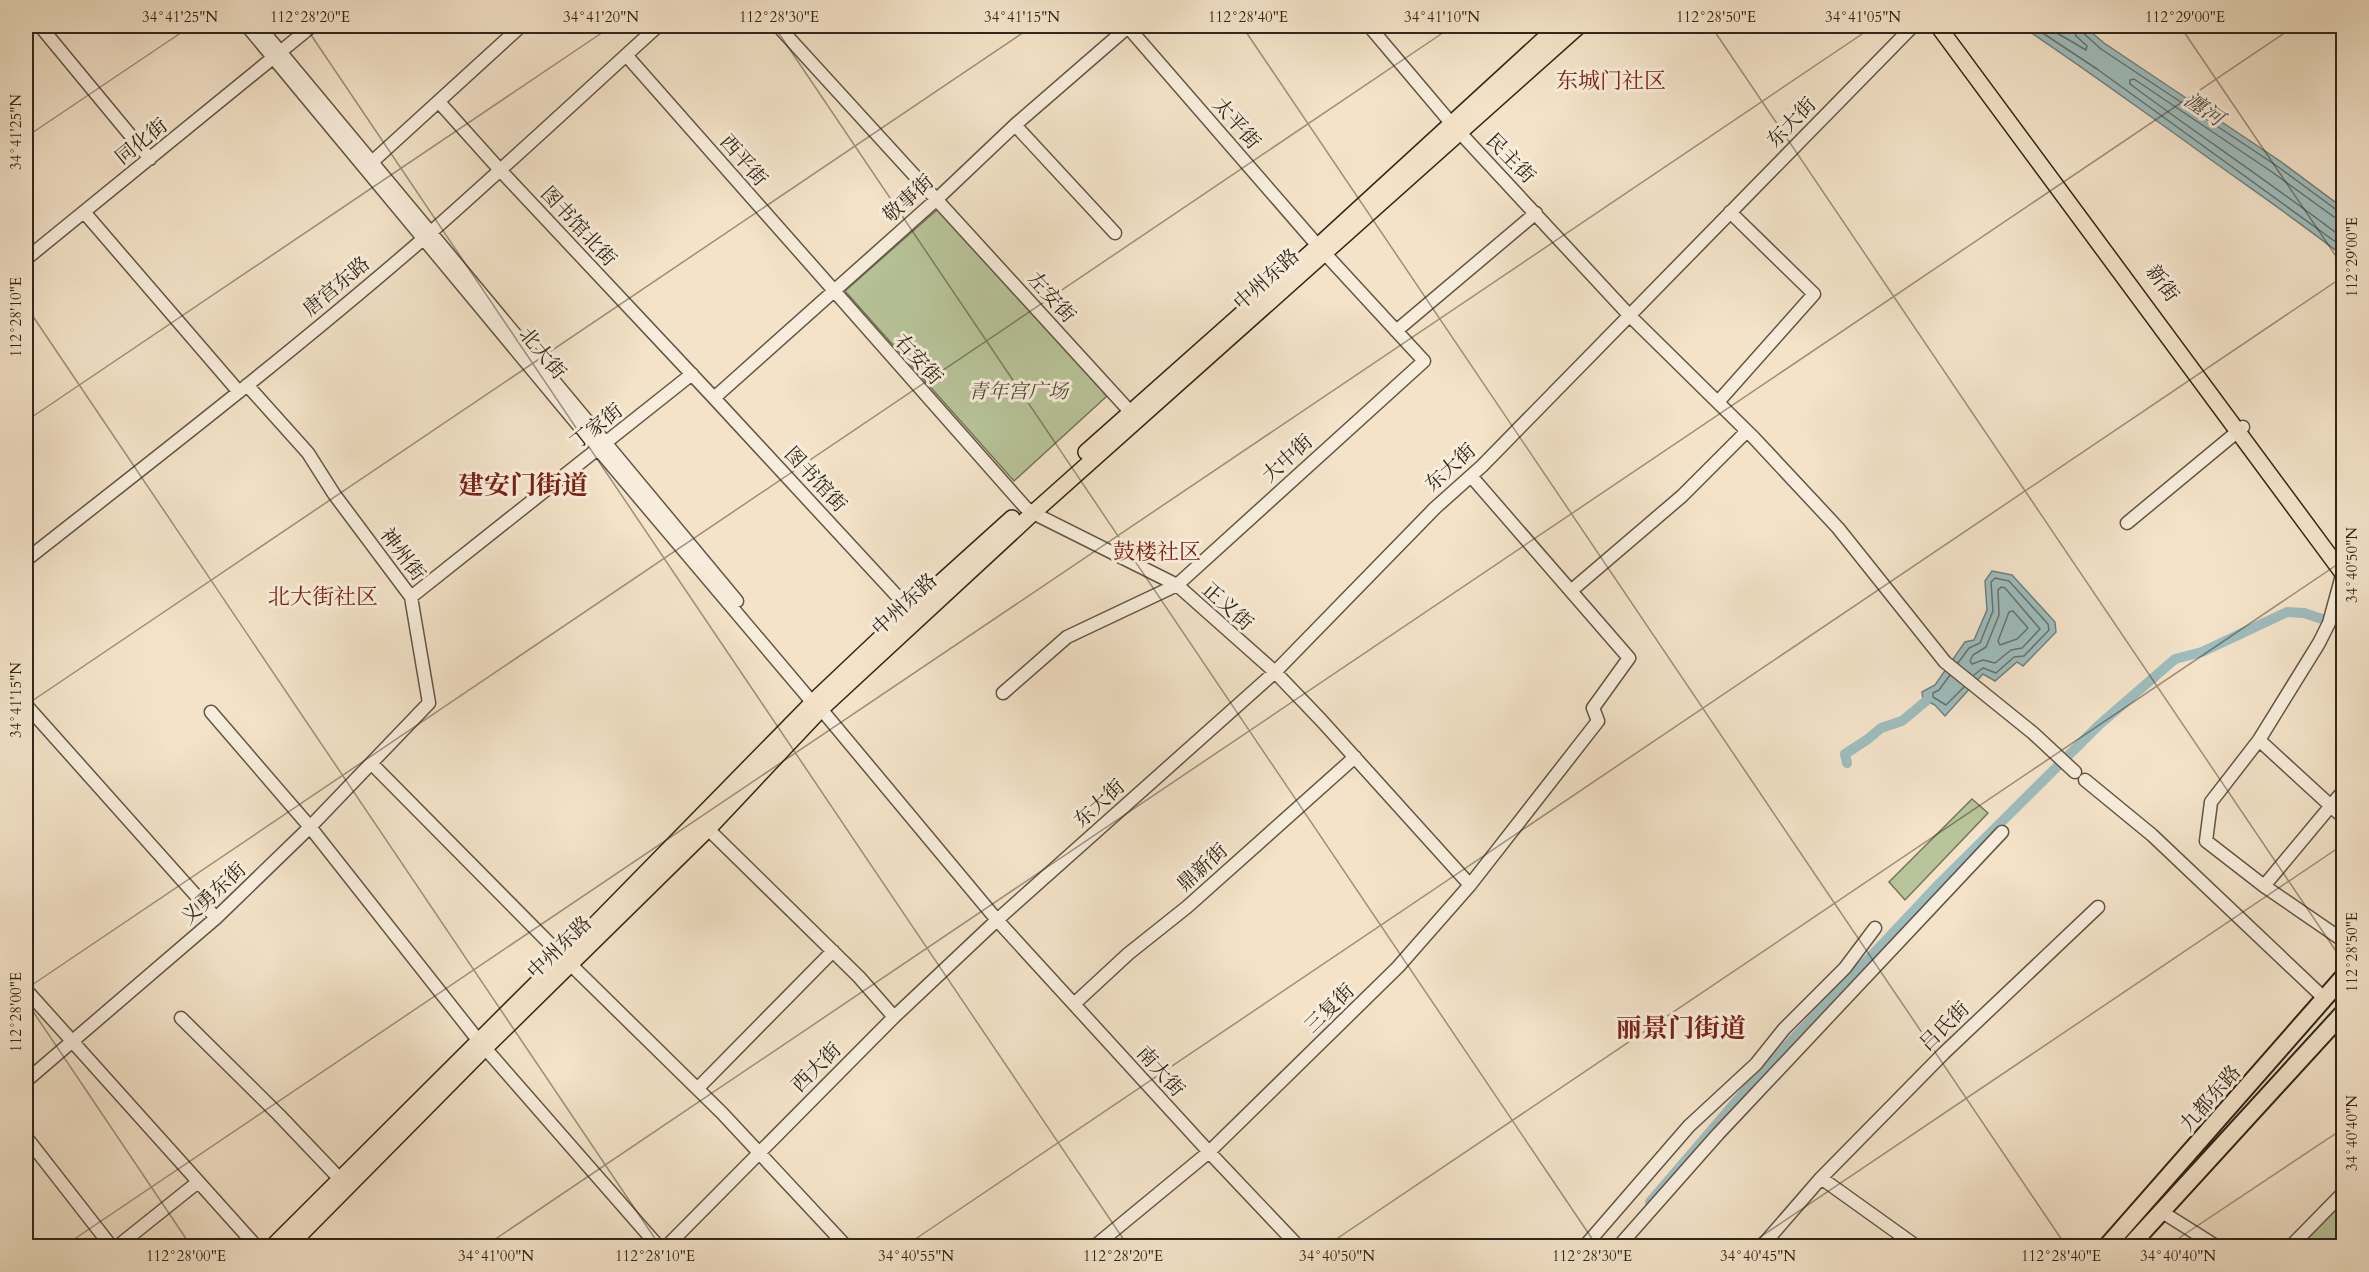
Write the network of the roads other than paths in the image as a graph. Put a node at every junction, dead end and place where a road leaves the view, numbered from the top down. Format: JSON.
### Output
{"nodes":[{"id":1,"x":40,"y":26,"type":"edge"},
{"id":2,"x":247,"y":26,"type":"edge"},
{"id":3,"x":258,"y":26,"type":"edge"},
{"id":4,"x":312,"y":26,"type":"edge"},
{"id":5,"x":521,"y":26,"type":"edge"},
{"id":6,"x":658,"y":26,"type":"edge"},
{"id":7,"x":778,"y":26,"type":"edge"},
{"id":8,"x":1128,"y":26,"type":"edge"},
{"id":9,"x":1369,"y":26,"type":"edge"},
{"id":10,"x":1558,"y":26,"type":"edge"},
{"id":11,"x":1579,"y":26,"type":"edge"},
{"id":12,"x":1913,"y":26,"type":"edge"},
{"id":13,"x":1938,"y":26,"type":"edge"},
{"id":14,"x":1951,"y":26,"type":"edge"},
{"id":15,"x":277,"y":55,"type":"junction"},
{"id":16,"x":626,"y":55,"type":"junction"},
{"id":17,"x":439,"y":102,"type":"junction"},
{"id":18,"x":1016,"y":125,"type":"junction"},
{"id":19,"x":1456,"y":128,"type":"junction"},
{"id":20,"x":150,"y":159,"type":"junction"},
{"id":21,"x":372,"y":162,"type":"junction"},
{"id":22,"x":500,"y":170,"type":"junction"},
{"id":23,"x":937,"y":199,"type":"junction"},
{"id":24,"x":84,"y":212,"type":"junction"},
{"id":25,"x":1730,"y":212,"type":"junction"},
{"id":26,"x":1536,"y":213,"type":"junction"},
{"id":27,"x":1115,"y":233,"type":"dead end"},
{"id":28,"x":427,"y":235,"type":"junction"},
{"id":29,"x":1322,"y":250,"type":"junction"},
{"id":30,"x":27,"y":254,"type":"edge"},
{"id":31,"x":832,"y":291,"type":"junction"},
{"id":32,"x":1629,"y":315,"type":"junction"},
{"id":33,"x":1396,"y":331,"type":"junction"},
{"id":34,"x":1424,"y":361,"type":"joint"},
{"id":35,"x":692,"y":374,"type":"junction"},
{"id":36,"x":243,"y":388,"type":"junction"},
{"id":37,"x":714,"y":398,"type":"junction"},
{"id":38,"x":1718,"y":402,"type":"junction"},
{"id":39,"x":1135,"y":416,"type":"junction"},
{"id":40,"x":2240,"y":429,"type":"junction"},
{"id":41,"x":1747,"y":431,"type":"junction"},
{"id":42,"x":601,"y":447,"type":"junction"},
{"id":43,"x":1471,"y":476,"type":"junction"},
{"id":44,"x":1029,"y":510,"type":"junction"},
{"id":45,"x":2127,"y":523,"type":"dead end"},
{"id":46,"x":26,"y":560,"type":"edge"},
{"id":47,"x":2343,"y":570,"type":"edge"},
{"id":48,"x":1181,"y":582,"type":"junction"},
{"id":49,"x":1572,"y":590,"type":"junction"},
{"id":50,"x":411,"y":597,"type":"junction"},
{"id":51,"x":910,"y":610,"type":"junction"},
{"id":52,"x":1275,"y":672,"type":"junction"},
{"id":53,"x":1003,"y":693,"type":"dead end"},
{"id":54,"x":817,"y":703,"type":"junction"},
{"id":55,"x":26,"y":705,"type":"edge"},
{"id":56,"x":211,"y":712,"type":"dead end"},
{"id":57,"x":2259,"y":740,"type":"junction"},
{"id":58,"x":1355,"y":757,"type":"junction"},
{"id":59,"x":372,"y":764,"type":"junction"},
{"id":60,"x":2343,"y":790,"type":"edge"},
{"id":61,"x":2329,"y":805,"type":"junction"},
{"id":62,"x":2343,"y":818,"type":"edge"},
{"id":63,"x":310,"y":827,"type":"junction"},
{"id":64,"x":708,"y":829,"type":"junction"},
{"id":65,"x":2002,"y":832,"type":"dead end"},
{"id":66,"x":1470,"y":885,"type":"junction"},
{"id":67,"x":2264,"y":886,"type":"junction"},
{"id":68,"x":2098,"y":907,"type":"dead end"},
{"id":69,"x":216,"y":918,"type":"junction"},
{"id":70,"x":997,"y":920,"type":"junction"},
{"id":71,"x":1875,"y":928,"type":"dead end"},
{"id":72,"x":2343,"y":941,"type":"edge"},
{"id":73,"x":833,"y":951,"type":"junction"},
{"id":74,"x":567,"y":961,"type":"junction"},
{"id":75,"x":2343,"y":976,"type":"edge"},
{"id":76,"x":26,"y":994,"type":"edge"},
{"id":77,"x":2324,"y":999,"type":"junction"},
{"id":78,"x":1074,"y":1004,"type":"junction"},
{"id":79,"x":2343,"y":1012,"type":"edge"},
{"id":80,"x":894,"y":1017,"type":"junction"},
{"id":81,"x":181,"y":1018,"type":"dead end"},
{"id":82,"x":72,"y":1041,"type":"junction"},
{"id":83,"x":482,"y":1044,"type":"junction"},
{"id":84,"x":26,"y":1081,"type":"edge"},
{"id":85,"x":698,"y":1088,"type":"junction"},
{"id":86,"x":26,"y":1137,"type":"edge"},
{"id":87,"x":759,"y":1151,"type":"junction"},
{"id":88,"x":1209,"y":1152,"type":"junction"},
{"id":89,"x":339,"y":1178,"type":"junction"},
{"id":90,"x":1821,"y":1178,"type":"junction"},
{"id":91,"x":198,"y":1182,"type":"junction"},
{"id":92,"x":2343,"y":1192,"type":"edge"},
{"id":93,"x":2162,"y":1212,"type":"junction"},
{"id":94,"x":111,"y":1246,"type":"edge"},
{"id":95,"x":118,"y":1246,"type":"edge"},
{"id":96,"x":256,"y":1246,"type":"edge"},
{"id":97,"x":273,"y":1246,"type":"edge"},
{"id":98,"x":289,"y":1246,"type":"edge"},
{"id":99,"x":658,"y":1246,"type":"edge"},
{"id":100,"x":667,"y":1246,"type":"edge"},
{"id":101,"x":846,"y":1246,"type":"edge"},
{"id":102,"x":1095,"y":1246,"type":"edge"},
{"id":103,"x":1299,"y":1246,"type":"edge"},
{"id":104,"x":1586,"y":1246,"type":"edge"},
{"id":105,"x":1618,"y":1246,"type":"edge"},
{"id":106,"x":1762,"y":1246,"type":"edge"},
{"id":107,"x":1916,"y":1246,"type":"edge"},
{"id":108,"x":2107,"y":1246,"type":"edge"},
{"id":109,"x":2130,"y":1246,"type":"edge"},
{"id":110,"x":2216,"y":1246,"type":"edge"},
{"id":111,"x":2291,"y":1246,"type":"edge"}],
"edges":[{"from":1,"to":20,"type":"street"},
{"from":2,"to":15,"type":"street","name":"北大街"},
{"from":3,"to":15,"type":"street","name":"北大街"},
{"from":4,"to":15,"type":"street","name":"同化街"},
{"from":5,"to":17,"type":"street"},
{"from":6,"to":16,"type":"street","name":"唐宫东路"},
{"from":7,"to":23,"type":"street","name":"左安街"},
{"from":8,"to":18,"type":"street","name":"敬事街"},
{"from":8,"to":29,"type":"street","name":"太平街"},
{"from":9,"to":19,"type":"street","name":"民主街"},
{"from":10,"to":19,"type":"main road","name":"中州东路"},
{"from":11,"to":19,"type":"main road","name":"中州东路"},
{"from":12,"to":25,"type":"street","name":"东大街"},
{"from":13,"to":40,"type":"main road"},
{"from":14,"to":40,"type":"main road","name":"新街"},
{"from":15,"to":20,"type":"street","name":"同化街"},
{"from":15,"to":21,"type":"street","name":"北大街"},
{"from":15,"to":28,"type":"street","name":"北大街"},
{"from":16,"to":22,"type":"street","name":"唐宫东路"},
{"from":16,"to":31,"type":"street","name":"西平街"},
{"from":17,"to":21,"type":"street"},
{"from":17,"to":22,"type":"street","name":"图书馆北街"},
{"from":18,"to":23,"type":"street","name":"敬事街"},
{"from":18,"to":27,"type":"street"},
{"from":19,"to":26,"type":"street","name":"民主街"},
{"from":19,"to":29,"type":"main road","name":"中州东路"},
{"from":20,"to":24,"type":"street","name":"同化街"},
{"from":21,"to":28,"type":"street","name":"北大街"},
{"from":22,"to":28,"type":"street","name":"唐宫东路"},
{"from":22,"to":35,"type":"street","name":"图书馆北街"},
{"from":23,"to":31,"type":"street","name":"敬事街"},
{"from":23,"to":39,"type":"street","name":"左安街"},
{"from":24,"to":30,"type":"street","name":"同化街"},
{"from":24,"to":36,"type":"street","name":"神州街"},
{"from":25,"to":32,"type":"street","name":"东大街"},
{"from":25,"to":38,"type":"street"},
{"from":26,"to":32,"type":"street","name":"民主街"},
{"from":26,"to":33,"type":"street"},
{"from":28,"to":36,"type":"street","name":"唐宫东路"},
{"from":28,"to":42,"type":"street","name":"北大街"},
{"from":29,"to":33,"type":"street","name":"太平街"},
{"from":29,"to":39,"type":"main road","name":"中州东路"},
{"from":31,"to":37,"type":"street","name":"敬事街"},
{"from":31,"to":44,"type":"street","name":"右安街"},
{"from":32,"to":38,"type":"street","name":"民主街"},
{"from":32,"to":43,"type":"street","name":"东大街"},
{"from":33,"to":34,"type":"street","name":"太平街"},
{"from":34,"to":48,"type":"street","name":"大中街"},
{"from":35,"to":37,"type":"street","name":"图书馆街"},
{"from":35,"to":42,"type":"street","name":"丁家街"},
{"from":36,"to":46,"type":"street","name":"唐宫东路"},
{"from":36,"to":50,"type":"street","name":"神州街"},
{"from":37,"to":51,"type":"street","name":"图书馆街"},
{"from":38,"to":41,"type":"street","name":"民主街"},
{"from":39,"to":44,"type":"main road","name":"中州东路"},
{"from":40,"to":45,"type":"street"},
{"from":40,"to":47,"type":"main road","name":"新街"},
{"from":41,"to":49,"type":"street"},
{"from":41,"to":77,"type":"street","name":"民主街"},
{"from":42,"to":50,"type":"street","name":"丁家街"},
{"from":42,"to":54,"type":"street","name":"北大街"},
{"from":43,"to":49,"type":"street"},
{"from":43,"to":52,"type":"street","name":"东大街"},
{"from":44,"to":48,"type":"street","name":"正义街"},
{"from":44,"to":51,"type":"main road","name":"中州东路"},
{"from":44,"to":54,"type":"main road","name":"中州东路"},
{"from":47,"to":57,"type":"street"},
{"from":48,"to":52,"type":"street","name":"正义街"},
{"from":48,"to":53,"type":"street","name":"大中街"},
{"from":49,"to":66,"type":"street","name":"三复街"},
{"from":50,"to":59,"type":"street","name":"神州街"},
{"from":51,"to":54,"type":"main road","name":"中州东路"},
{"from":52,"to":58,"type":"street","name":"正义街"},
{"from":52,"to":70,"type":"street","name":"东大街"},
{"from":54,"to":64,"type":"main road","name":"中州东路"},
{"from":54,"to":70,"type":"street","name":"北大街"},
{"from":54,"to":74,"type":"main road","name":"中州东路"},
{"from":55,"to":69,"type":"street"},
{"from":56,"to":63,"type":"street"},
{"from":57,"to":61,"type":"street"},
{"from":57,"to":67,"type":"street"},
{"from":58,"to":66,"type":"street","name":"正义街"},
{"from":58,"to":78,"type":"street","name":"鼎新街"},
{"from":59,"to":63,"type":"street","name":"义勇东街"},
{"from":59,"to":74,"type":"street"},
{"from":60,"to":61,"type":"street"},
{"from":61,"to":62,"type":"street"},
{"from":61,"to":67,"type":"street"},
{"from":63,"to":69,"type":"street","name":"义勇东街"},
{"from":63,"to":83,"type":"street"},
{"from":64,"to":73,"type":"street"},
{"from":64,"to":74,"type":"main road","name":"中州东路"},
{"from":65,"to":105,"type":"street"},
{"from":66,"to":88,"type":"street","name":"三复街"},
{"from":67,"to":72,"type":"street"},
{"from":68,"to":90,"type":"street","name":"吕氏街"},
{"from":69,"to":82,"type":"street","name":"义勇东街"},
{"from":70,"to":78,"type":"street","name":"南大街"},
{"from":70,"to":80,"type":"street","name":"西大街"},
{"from":71,"to":104,"type":"street"},
{"from":73,"to":80,"type":"street"},
{"from":73,"to":85,"type":"street"},
{"from":74,"to":83,"type":"main road","name":"中州东路"},
{"from":74,"to":85,"type":"street"},
{"from":75,"to":77,"type":"highway","name":"九都东路"},
{"from":76,"to":82,"type":"street"},
{"from":77,"to":108,"type":"highway","name":"九都东路"},
{"from":78,"to":88,"type":"street","name":"南大街"},
{"from":79,"to":93,"type":"highway","name":"九都东路"},
{"from":80,"to":87,"type":"street","name":"西大街"},
{"from":81,"to":89,"type":"street"},
{"from":82,"to":84,"type":"street","name":"义勇东街"},
{"from":82,"to":91,"type":"street"},
{"from":83,"to":89,"type":"main road","name":"中州东路"},
{"from":83,"to":98,"type":"main road","name":"中州东路"},
{"from":83,"to":99,"type":"street"},
{"from":85,"to":87,"type":"street"},
{"from":86,"to":94,"type":"street"},
{"from":87,"to":100,"type":"street","name":"西大街"},
{"from":87,"to":101,"type":"street"},
{"from":88,"to":102,"type":"street","name":"三复街"},
{"from":88,"to":103,"type":"street","name":"南大街"},
{"from":89,"to":97,"type":"main road","name":"中州东路"},
{"from":90,"to":106,"type":"street","name":"吕氏街"},
{"from":90,"to":107,"type":"street"},
{"from":91,"to":95,"type":"street"},
{"from":91,"to":96,"type":"street"},
{"from":92,"to":111,"type":"street"},
{"from":93,"to":109,"type":"highway","name":"九都东路"},
{"from":93,"to":110,"type":"street"}]}
